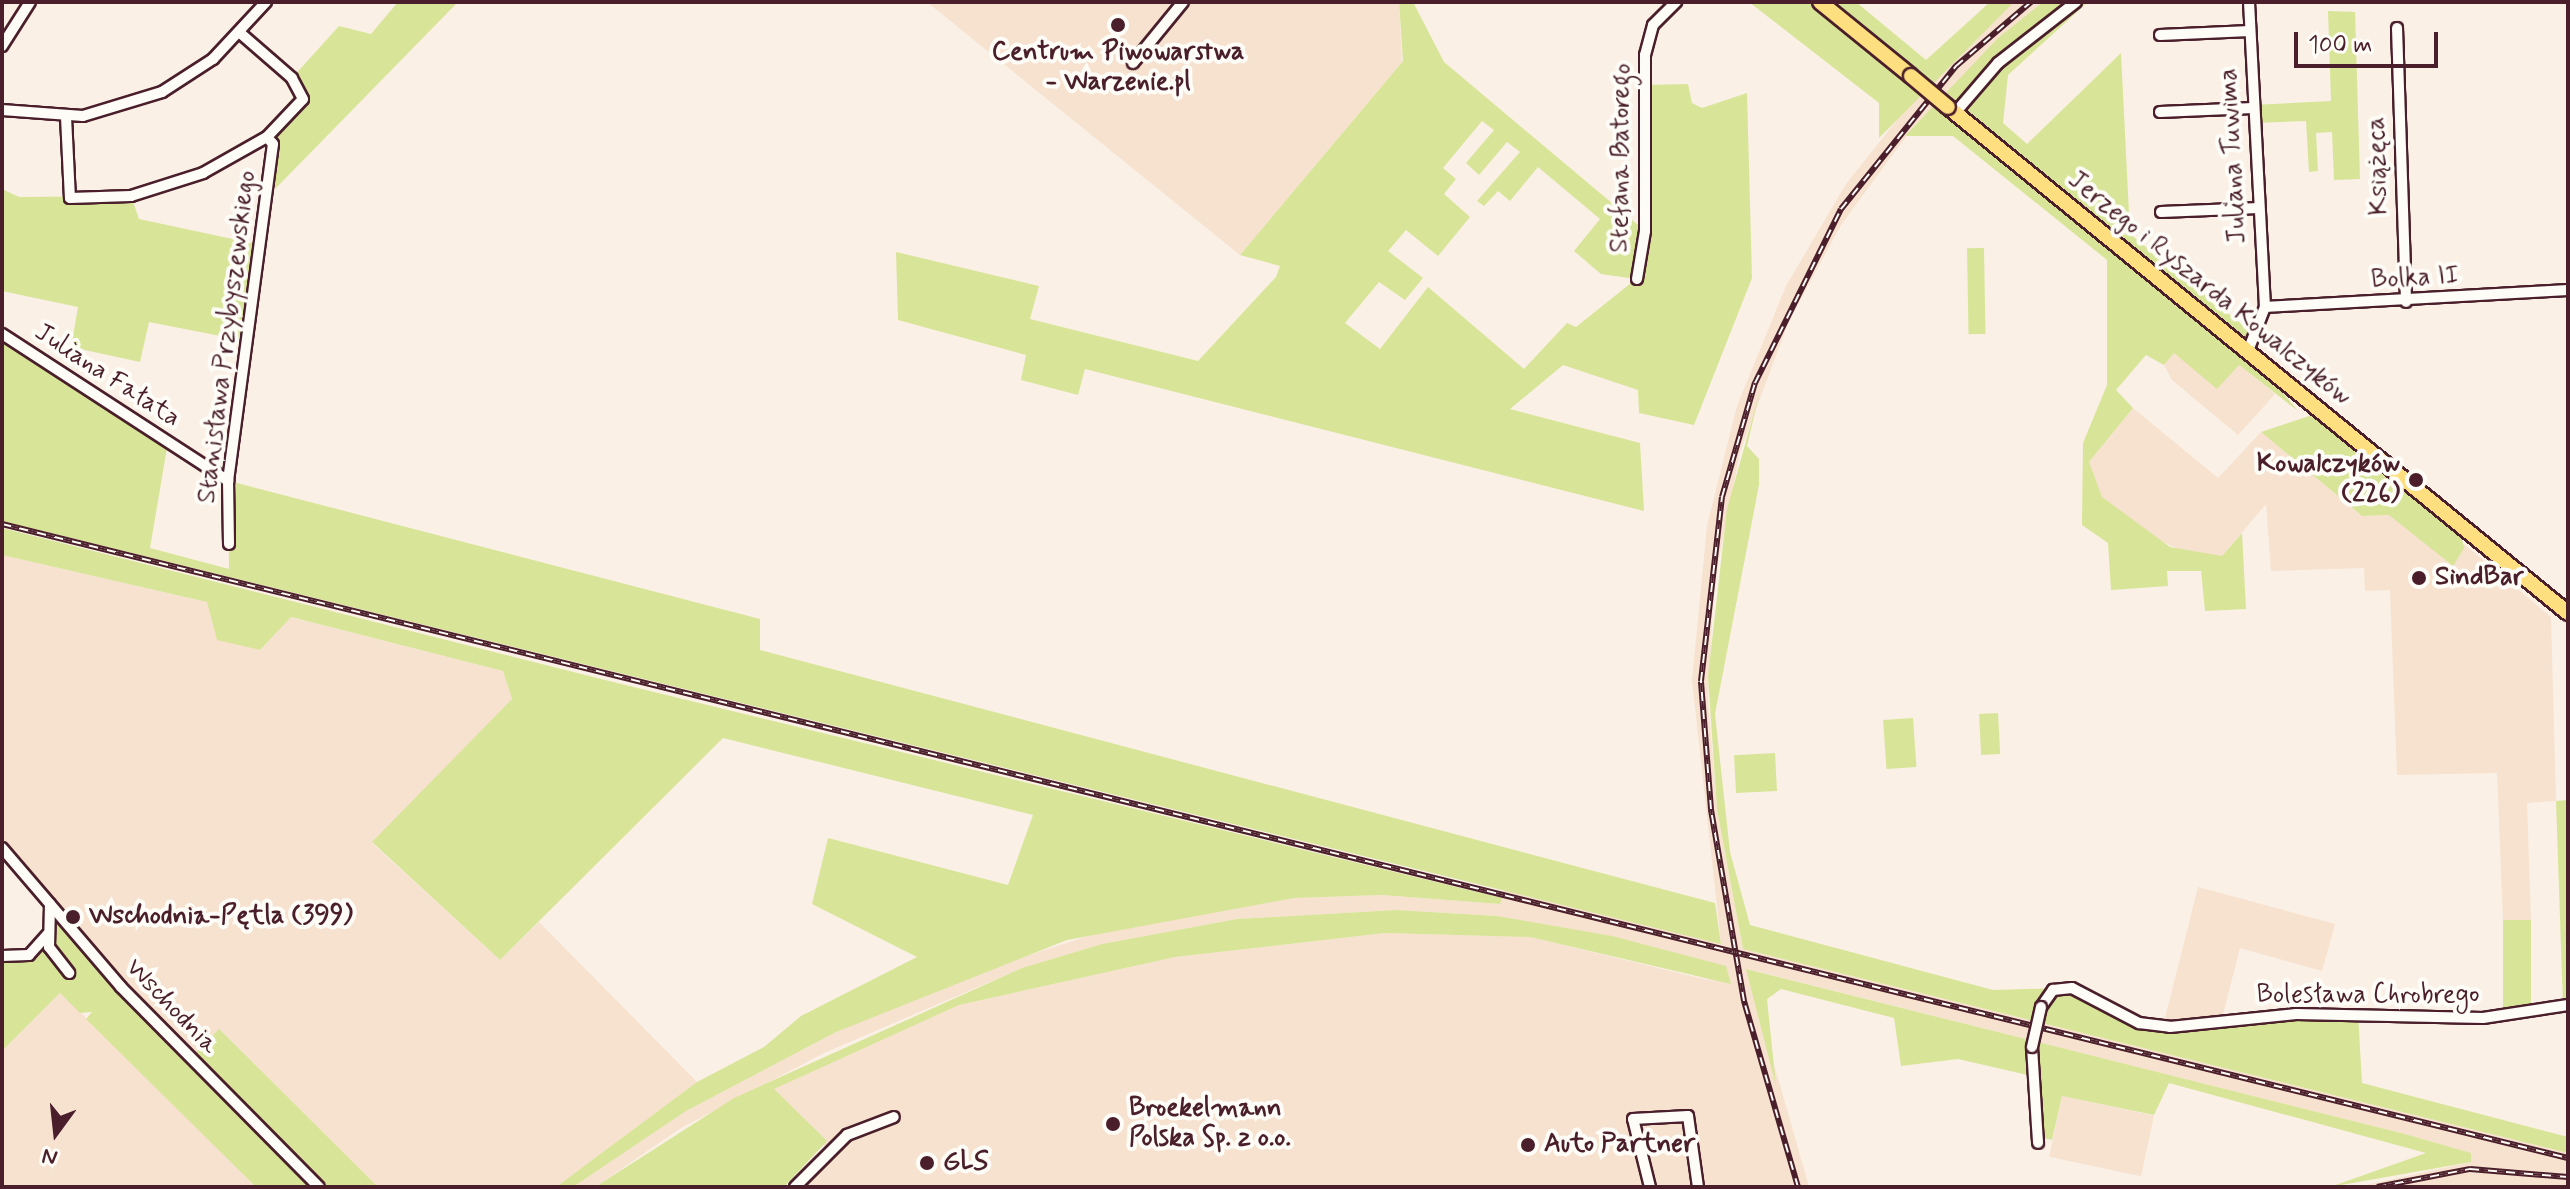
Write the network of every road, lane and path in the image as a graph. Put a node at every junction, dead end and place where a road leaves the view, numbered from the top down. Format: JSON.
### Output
{"nodes":[{"id":1,"x":30,"y":2,"type":"edge"},
{"id":2,"x":266,"y":2,"type":"edge"},
{"id":3,"x":1183,"y":2,"type":"edge"},
{"id":4,"x":1676,"y":2,"type":"edge"},
{"id":5,"x":1820,"y":2,"type":"edge"},
{"id":6,"x":2076,"y":2,"type":"edge"},
{"id":7,"x":2249,"y":2,"type":"edge"},
{"id":8,"x":2397,"y":28,"type":"dead end"},
{"id":9,"x":2250,"y":31,"type":"junction"},
{"id":10,"x":240,"y":33,"type":"junction"},
{"id":11,"x":2160,"y":35,"type":"dead end"},
{"id":12,"x":2,"y":46,"type":"edge"},
{"id":13,"x":1133,"y":63,"type":"dead end"},
{"id":14,"x":2253,"y":108,"type":"junction"},
{"id":15,"x":2,"y":110,"type":"edge"},
{"id":16,"x":1952,"y":110,"type":"junction"},
{"id":17,"x":2160,"y":112,"type":"dead end"},
{"id":18,"x":66,"y":117,"type":"junction"},
{"id":19,"x":267,"y":137,"type":"junction"},
{"id":20,"x":2259,"y":208,"type":"junction"},
{"id":21,"x":2161,"y":212,"type":"dead end"},
{"id":22,"x":1637,"y":279,"type":"dead end"},
{"id":23,"x":2568,"y":290,"type":"edge"},
{"id":24,"x":2406,"y":302,"type":"junction"},
{"id":25,"x":2265,"y":307,"type":"junction"},
{"id":26,"x":2,"y":334,"type":"edge"},
{"id":27,"x":2248,"y":351,"type":"junction"},
{"id":28,"x":228,"y":481,"type":"junction"},
{"id":29,"x":229,"y":544,"type":"dead end"},
{"id":30,"x":2568,"y":613,"type":"edge"},
{"id":31,"x":2,"y":848,"type":"edge"},
{"id":32,"x":50,"y":904,"type":"junction"},
{"id":33,"x":48,"y":934,"type":"junction"},
{"id":34,"x":2,"y":956,"type":"edge"},
{"id":35,"x":69,"y":973,"type":"dead end"},
{"id":36,"x":2568,"y":1005,"type":"edge"},
{"id":37,"x":894,"y":1117,"type":"dead end"},
{"id":38,"x":2038,"y":1143,"type":"dead end"},
{"id":39,"x":319,"y":1187,"type":"edge"},
{"id":40,"x":795,"y":1187,"type":"edge"},
{"id":41,"x":1650,"y":1187,"type":"edge"},
{"id":42,"x":1698,"y":1187,"type":"edge"}],
"edges":[{"from":1,"to":12,"type":"street"},
{"from":2,"to":10,"type":"street"},
{"from":3,"to":13,"type":"street"},
{"from":4,"to":22,"type":"street","name":"Stefana Batorego"},
{"from":5,"to":16,"type":"main road","name":"Jerzego i Ryszarda Kowalczyków","bridge":true},
{"from":6,"to":16,"type":"street"},
{"from":7,"to":9,"type":"street","name":"Juliana Tuwima"},
{"from":8,"to":24,"type":"street","name":"Książęca"},
{"from":9,"to":11,"type":"street"},
{"from":9,"to":14,"type":"street","name":"Juliana Tuwima"},
{"from":10,"to":18,"type":"street"},
{"from":10,"to":19,"type":"street"},
{"from":14,"to":17,"type":"street"},
{"from":14,"to":20,"type":"street","name":"Juliana Tuwima"},
{"from":15,"to":18,"type":"street"},
{"from":16,"to":27,"type":"main road","name":"Jerzego i Ryszarda Kowalczyków"},
{"from":18,"to":19,"type":"street"},
{"from":19,"to":28,"type":"street","name":"Stanisława Przybyszewskiego"},
{"from":20,"to":21,"type":"street"},
{"from":20,"to":25,"type":"street","name":"Juliana Tuwima"},
{"from":23,"to":24,"type":"street","name":"Bolka II"},
{"from":24,"to":25,"type":"street","name":"Bolka II"},
{"from":25,"to":27,"type":"street","name":"Juliana Tuwima"},
{"from":26,"to":28,"type":"street","name":"Juliana Fałata"},
{"from":27,"to":30,"type":"main road","name":"Jerzego i Ryszarda Kowalczyków"},
{"from":28,"to":29,"type":"street","name":"Stanisława Przybyszewskiego"},
{"from":31,"to":32,"type":"street","name":"Wschodnia"},
{"from":32,"to":33,"type":"street"},
{"from":32,"to":39,"type":"street","name":"Wschodnia"},
{"from":33,"to":34,"type":"street"},
{"from":33,"to":35,"type":"street"},
{"from":36,"to":38,"type":"street","name":"Bolesława Chrobrego","bridge":true},
{"from":37,"to":40,"type":"street"},
{"from":41,"to":42,"type":"street"}]}
